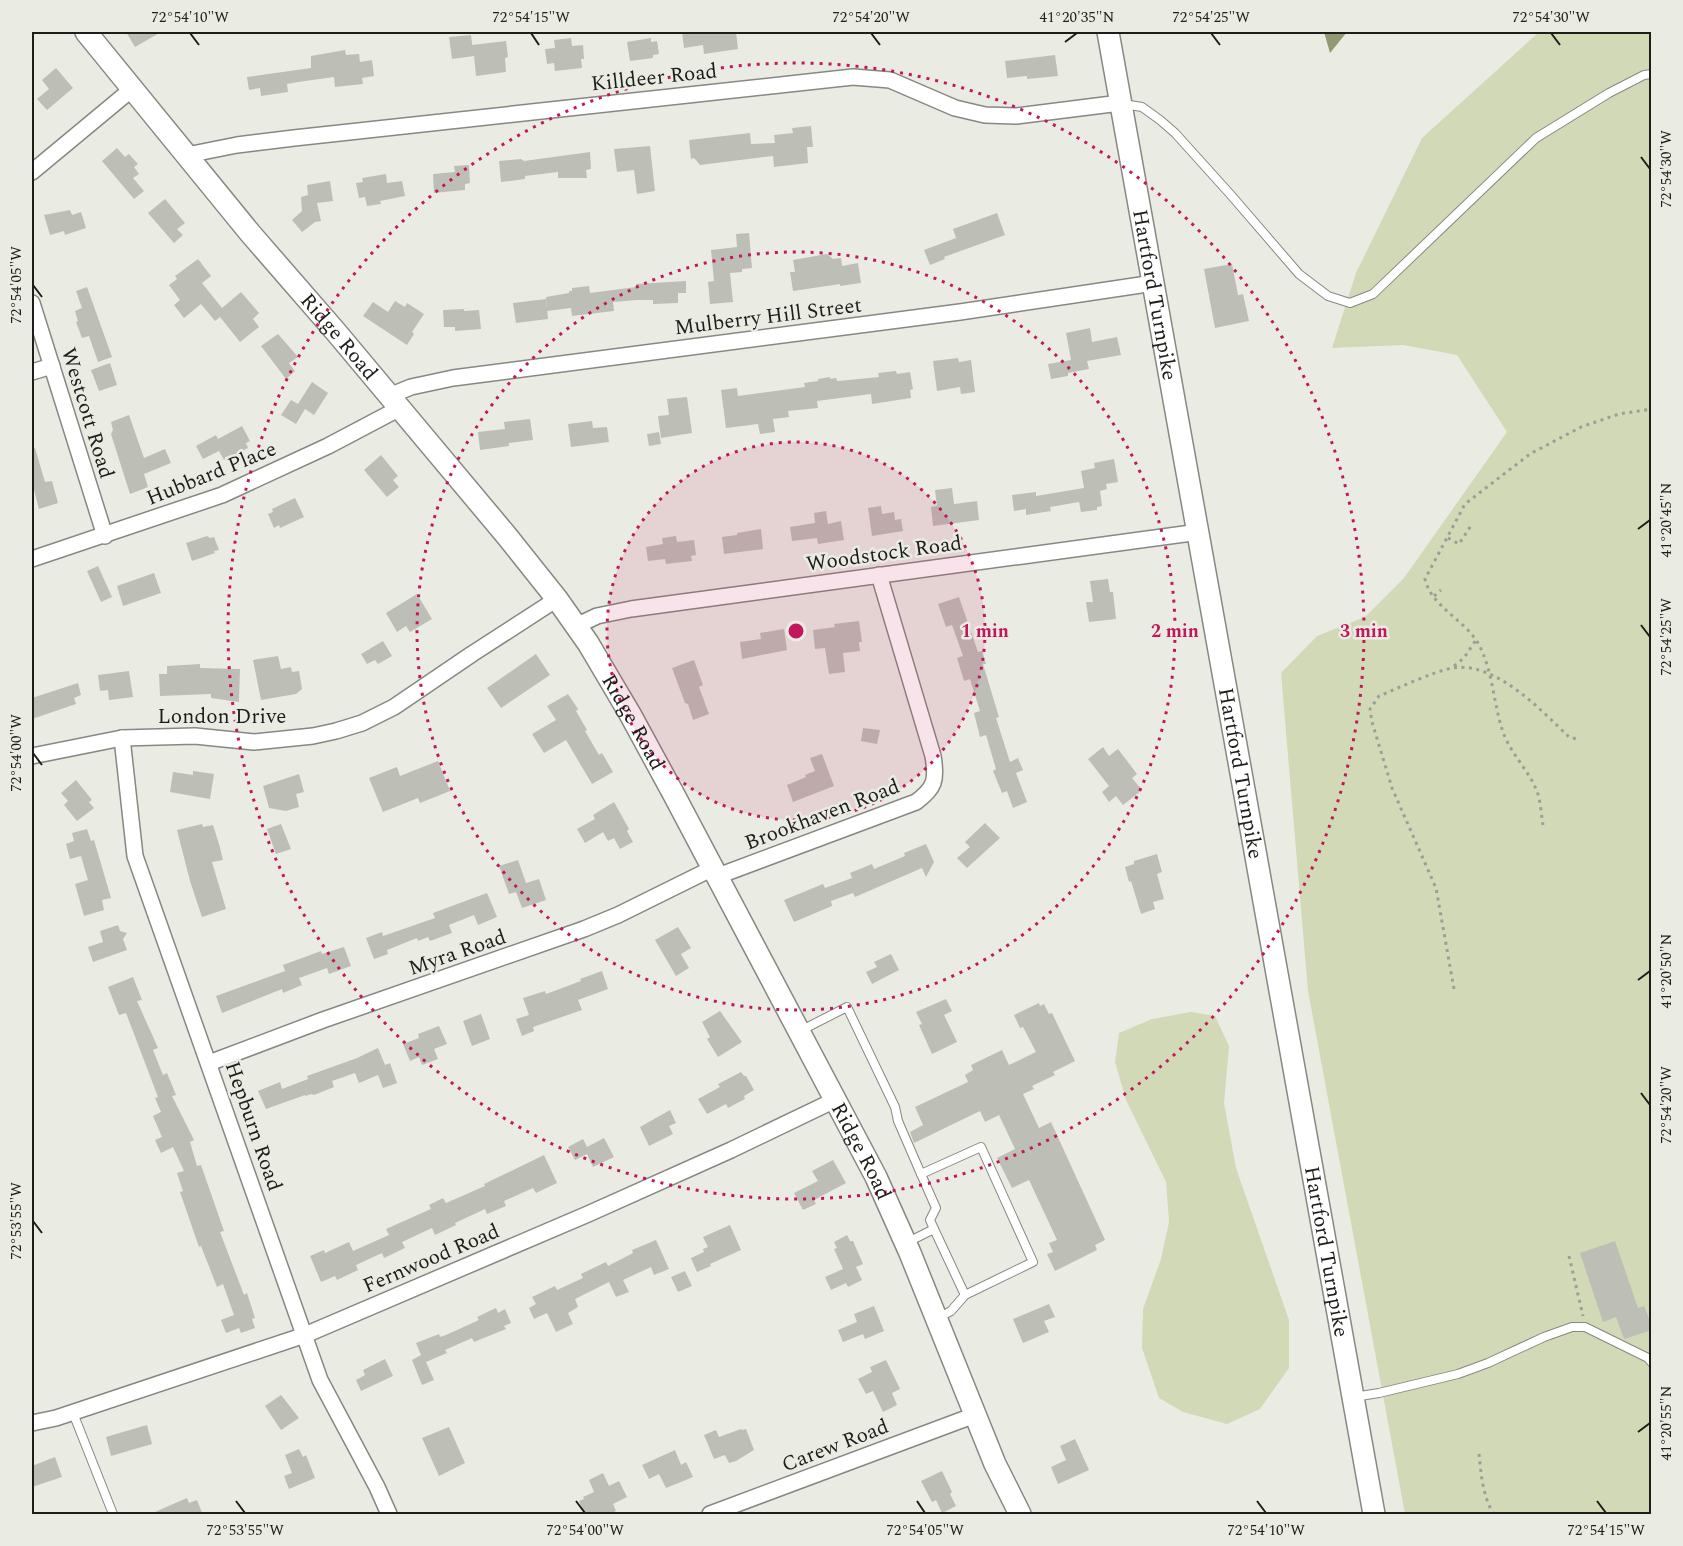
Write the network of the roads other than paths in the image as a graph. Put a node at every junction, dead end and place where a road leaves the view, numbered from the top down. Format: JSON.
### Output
{"nodes":[{"id":1,"x":86,"y":32,"type":"edge"},
{"id":2,"x":1108,"y":32,"type":"edge"},
{"id":3,"x":1652,"y":74,"type":"edge"},
{"id":4,"x":132,"y":89,"type":"junction"},
{"id":5,"x":1120,"y":104,"type":"junction"},
{"id":6,"x":187,"y":155,"type":"junction"},
{"id":7,"x":32,"y":172,"type":"edge"},
{"id":8,"x":1154,"y":283,"type":"junction"},
{"id":9,"x":32,"y":303,"type":"edge"},
{"id":10,"x":52,"y":366,"type":"junction"},
{"id":11,"x":32,"y":372,"type":"edge"},
{"id":12,"x":395,"y":402,"type":"junction"},
{"id":13,"x":1199,"y":532,"type":"junction"},
{"id":14,"x":105,"y":536,"type":"junction"},
{"id":15,"x":32,"y":559,"type":"edge"},
{"id":16,"x":879,"y":575,"type":"junction"},
{"id":17,"x":557,"y":599,"type":"junction"},
{"id":18,"x":576,"y":626,"type":"junction"},
{"id":19,"x":122,"y":738,"type":"junction"},
{"id":20,"x":32,"y":756,"type":"edge"},
{"id":21,"x":716,"y":872,"type":"junction"},
{"id":22,"x":800,"y":1031,"type":"junction"},
{"id":23,"x":209,"y":1064,"type":"junction"},
{"id":24,"x":835,"y":1100,"type":"junction"},
{"id":25,"x":921,"y":1174,"type":"junction"},
{"id":26,"x":934,"y":1229,"type":"junction"},
{"id":27,"x":906,"y":1242,"type":"junction"},
{"id":28,"x":965,"y":1295,"type":"junction"},
{"id":29,"x":937,"y":1319,"type":"junction"},
{"id":30,"x":305,"y":1335,"type":"junction"},
{"id":31,"x":1652,"y":1363,"type":"edge"},
{"id":32,"x":1353,"y":1397,"type":"junction"},
{"id":33,"x":73,"y":1413,"type":"junction"},
{"id":34,"x":975,"y":1415,"type":"junction"},
{"id":35,"x":32,"y":1423,"type":"edge"},
{"id":36,"x":113,"y":1515,"type":"edge"},
{"id":37,"x":389,"y":1515,"type":"edge"},
{"id":38,"x":710,"y":1515,"type":"edge"},
{"id":39,"x":1020,"y":1515,"type":"edge"},
{"id":40,"x":1374,"y":1515,"type":"edge"}],
"edges":[{"from":1,"to":4,"type":"main road","name":"Ridge Road"},
{"from":2,"to":5,"type":"main road","name":"Hartford Turnpike"},
{"from":3,"to":5,"type":"lane"},
{"from":4,"to":6,"type":"main road","name":"Ridge Road"},
{"from":4,"to":7,"type":"street"},
{"from":5,"to":6,"type":"street","name":"Killdeer Road"},
{"from":5,"to":8,"type":"main road","name":"Hartford Turnpike"},
{"from":6,"to":12,"type":"main road","name":"Ridge Road"},
{"from":8,"to":12,"type":"street","name":"Mulberry Hill Street"},
{"from":8,"to":13,"type":"main road","name":"Hartford Turnpike"},
{"from":9,"to":10,"type":"street","name":"Westcott Road"},
{"from":10,"to":11,"type":"street"},
{"from":10,"to":14,"type":"street","name":"Westcott Road"},
{"from":12,"to":14,"type":"street","name":"Hubbard Place"},
{"from":12,"to":17,"type":"main road","name":"Ridge Road"},
{"from":13,"to":16,"type":"street","name":"Woodstock Road"},
{"from":13,"to":32,"type":"main road","name":"Hartford Turnpike"},
{"from":14,"to":15,"type":"street","name":"Hubbard Place"},
{"from":16,"to":18,"type":"street","name":"Woodstock Road"},
{"from":16,"to":21,"type":"street","name":"Brookhaven Road"},
{"from":17,"to":18,"type":"main road","name":"Ridge Road"},
{"from":17,"to":19,"type":"street","name":"London Drive"},
{"from":18,"to":21,"type":"main road","name":"Ridge Road"},
{"from":19,"to":20,"type":"street","name":"London Drive"},
{"from":19,"to":23,"type":"street","name":"Hepburn Road"},
{"from":21,"to":22,"type":"main road","name":"Ridge Road"},
{"from":21,"to":23,"type":"street","name":"Myra Road"},
{"from":22,"to":24,"type":"main road","name":"Ridge Road"},
{"from":22,"to":25,"type":"lane"},
{"from":23,"to":30,"type":"street","name":"Hepburn Road"},
{"from":24,"to":27,"type":"main road","name":"Ridge Road"},
{"from":24,"to":30,"type":"street","name":"Fernwood Road"},
{"from":25,"to":26,"type":"lane"},
{"from":25,"to":28,"type":"lane"},
{"from":26,"to":27,"type":"lane"},
{"from":26,"to":28,"type":"lane"},
{"from":27,"to":29,"type":"main road","name":"Ridge Road"},
{"from":28,"to":29,"type":"lane"},
{"from":29,"to":34,"type":"main road","name":"Ridge Road"},
{"from":30,"to":33,"type":"street","name":"Fernwood Road"},
{"from":30,"to":37,"type":"street","name":"Hepburn Road"},
{"from":31,"to":32,"type":"lane"},
{"from":32,"to":40,"type":"main road","name":"Hartford Turnpike"},
{"from":33,"to":35,"type":"street","name":"Fernwood Road"},
{"from":33,"to":36,"type":"lane"},
{"from":34,"to":38,"type":"street","name":"Carew Road"},
{"from":34,"to":39,"type":"main road","name":"Ridge Road"}]}
